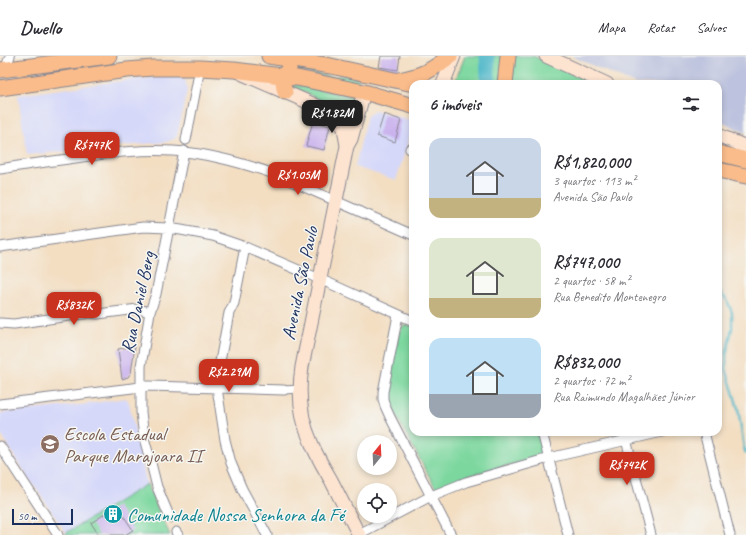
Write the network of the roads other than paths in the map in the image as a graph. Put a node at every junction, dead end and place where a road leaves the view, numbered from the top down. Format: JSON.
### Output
{"nodes":[{"id":1,"x":109,"y":56,"type":"edge"},
{"id":2,"x":269,"y":56,"type":"edge"},
{"id":3,"x":450,"y":56,"type":"edge"},
{"id":4,"x":454,"y":56,"type":"edge"},
{"id":5,"x":508,"y":56,"type":"edge"},
{"id":6,"x":546,"y":56,"type":"edge"},
{"id":7,"x":5,"y":65,"type":"edge"},
{"id":8,"x":331,"y":66,"type":"junction"},
{"id":9,"x":200,"y":68,"type":"junction"},
{"id":10,"x":234,"y":70,"type":"junction"},
{"id":11,"x":360,"y":72,"type":"junction"},
{"id":12,"x":284,"y":76,"type":"junction"},
{"id":13,"x":397,"y":80,"type":"junction"},
{"id":14,"x":445,"y":80,"type":"edge"},
{"id":15,"x":505,"y":80,"type":"edge"},
{"id":16,"x":598,"y":80,"type":"edge"},
{"id":17,"x":409,"y":83,"type":"edge"},
{"id":18,"x":0,"y":88,"type":"edge"},
{"id":19,"x":285,"y":92,"type":"junction"},
{"id":20,"x":364,"y":92,"type":"junction"},
{"id":21,"x":409,"y":105,"type":"edge"},
{"id":22,"x":359,"y":111,"type":"junction"},
{"id":23,"x":336,"y":114,"type":"junction"},
{"id":24,"x":722,"y":137,"type":"edge"},
{"id":25,"x":186,"y":140,"type":"joint"},
{"id":26,"x":347,"y":146,"type":"junction"},
{"id":27,"x":746,"y":147,"type":"edge"},
{"id":28,"x":184,"y":152,"type":"junction"},
{"id":29,"x":722,"y":154,"type":"edge"},
{"id":30,"x":746,"y":160,"type":"edge"},
{"id":31,"x":0,"y":169,"type":"edge"},
{"id":32,"x":722,"y":171,"type":"edge"},
{"id":33,"x":746,"y":176,"type":"edge"},
{"id":34,"x":336,"y":202,"type":"junction"},
{"id":35,"x":168,"y":228,"type":"junction"},
{"id":36,"x":409,"y":233,"type":"edge"},
{"id":37,"x":0,"y":247,"type":"edge"},
{"id":38,"x":245,"y":247,"type":"junction"},
{"id":39,"x":320,"y":279,"type":"junction"},
{"id":40,"x":150,"y":312,"type":"junction"},
{"id":41,"x":398,"y":315,"type":"junction"},
{"id":42,"x":409,"y":319,"type":"edge"},
{"id":43,"x":0,"y":323,"type":"edge"},
{"id":44,"x":141,"y":387,"type":"junction"},
{"id":45,"x":218,"y":388,"type":"junction"},
{"id":46,"x":300,"y":389,"type":"junction"},
{"id":47,"x":284,"y":390,"type":"joint"},
{"id":48,"x":0,"y":404,"type":"edge"},
{"id":49,"x":543,"y":436,"type":"edge"},
{"id":50,"x":625,"y":436,"type":"edge"},
{"id":51,"x":705,"y":436,"type":"edge"},
{"id":52,"x":0,"y":446,"type":"edge"},
{"id":53,"x":549,"y":458,"type":"junction"},
{"id":54,"x":431,"y":496,"type":"junction"},
{"id":55,"x":170,"y":518,"type":"dead end"},
{"id":56,"x":58,"y":535,"type":"edge"},
{"id":57,"x":267,"y":535,"type":"edge"},
{"id":58,"x":359,"y":535,"type":"edge"},
{"id":59,"x":451,"y":535,"type":"edge"},
{"id":60,"x":568,"y":535,"type":"edge"},
{"id":61,"x":651,"y":535,"type":"edge"},
{"id":62,"x":730,"y":535,"type":"edge"}],
"edges":[{"from":1,"to":7,"type":"highway"},
{"from":2,"to":8,"type":"highway"},
{"from":3,"to":13,"type":"highway"},
{"from":4,"to":14,"type":"main road"},
{"from":5,"to":15,"type":"highway"},
{"from":6,"to":16,"type":"main road"},
{"from":8,"to":11,"type":"highway"},
{"from":8,"to":12,"type":"highway"},
{"from":9,"to":10,"type":"highway"},
{"from":9,"to":18,"type":"highway"},
{"from":9,"to":25,"type":"street","name":"Rua Daniel Berg"},
{"from":10,"to":12,"type":"highway"},
{"from":10,"to":19,"type":"main road"},
{"from":11,"to":13,"type":"highway"},
{"from":11,"to":20,"type":"highway"},
{"from":12,"to":19,"type":"highway"},
{"from":12,"to":20,"type":"highway"},
{"from":13,"to":17,"type":"highway"},
{"from":19,"to":23,"type":"main road"},
{"from":20,"to":21,"type":"highway"},
{"from":20,"to":22,"type":"main road","name":"Avenida São Paulo"},
{"from":22,"to":23,"type":"main road"},
{"from":22,"to":26,"type":"main road","name":"Avenida São Paulo"},
{"from":23,"to":26,"type":"main road","name":"Avenida São Paulo"},
{"from":24,"to":27,"type":"main road"},
{"from":25,"to":28,"type":"street","name":"Rua Daniel Berg"},
{"from":26,"to":34,"type":"main road","name":"Avenida São Paulo"},
{"from":28,"to":31,"type":"street"},
{"from":28,"to":34,"type":"street"},
{"from":28,"to":35,"type":"street","name":"Rua Daniel Berg"},
{"from":29,"to":30,"type":"highway"},
{"from":32,"to":33,"type":"highway"},
{"from":34,"to":36,"type":"street"},
{"from":34,"to":39,"type":"main road","name":"Avenida São Paulo"},
{"from":35,"to":37,"type":"street"},
{"from":35,"to":38,"type":"street"},
{"from":35,"to":40,"type":"street","name":"Rua Daniel Berg"},
{"from":38,"to":39,"type":"street"},
{"from":38,"to":45,"type":"street"},
{"from":39,"to":41,"type":"street"},
{"from":39,"to":46,"type":"main road","name":"Avenida São Paulo"},
{"from":40,"to":43,"type":"street"},
{"from":40,"to":44,"type":"street","name":"Rua Daniel Berg"},
{"from":41,"to":42,"type":"street"},
{"from":41,"to":54,"type":"street"},
{"from":44,"to":45,"type":"street"},
{"from":44,"to":48,"type":"street"},
{"from":44,"to":55,"type":"street","name":"Rua Daniel Berg"},
{"from":45,"to":47,"type":"street"},
{"from":45,"to":57,"type":"street"},
{"from":46,"to":47,"type":"street"},
{"from":46,"to":58,"type":"main road","name":"Avenida São Paulo"},
{"from":49,"to":53,"type":"street"},
{"from":50,"to":53,"type":"street"},
{"from":50,"to":61,"type":"street"},
{"from":51,"to":62,"type":"street"},
{"from":52,"to":56,"type":"street"},
{"from":53,"to":54,"type":"street"},
{"from":53,"to":60,"type":"street"},
{"from":54,"to":58,"type":"street"},
{"from":54,"to":59,"type":"street"}]}
